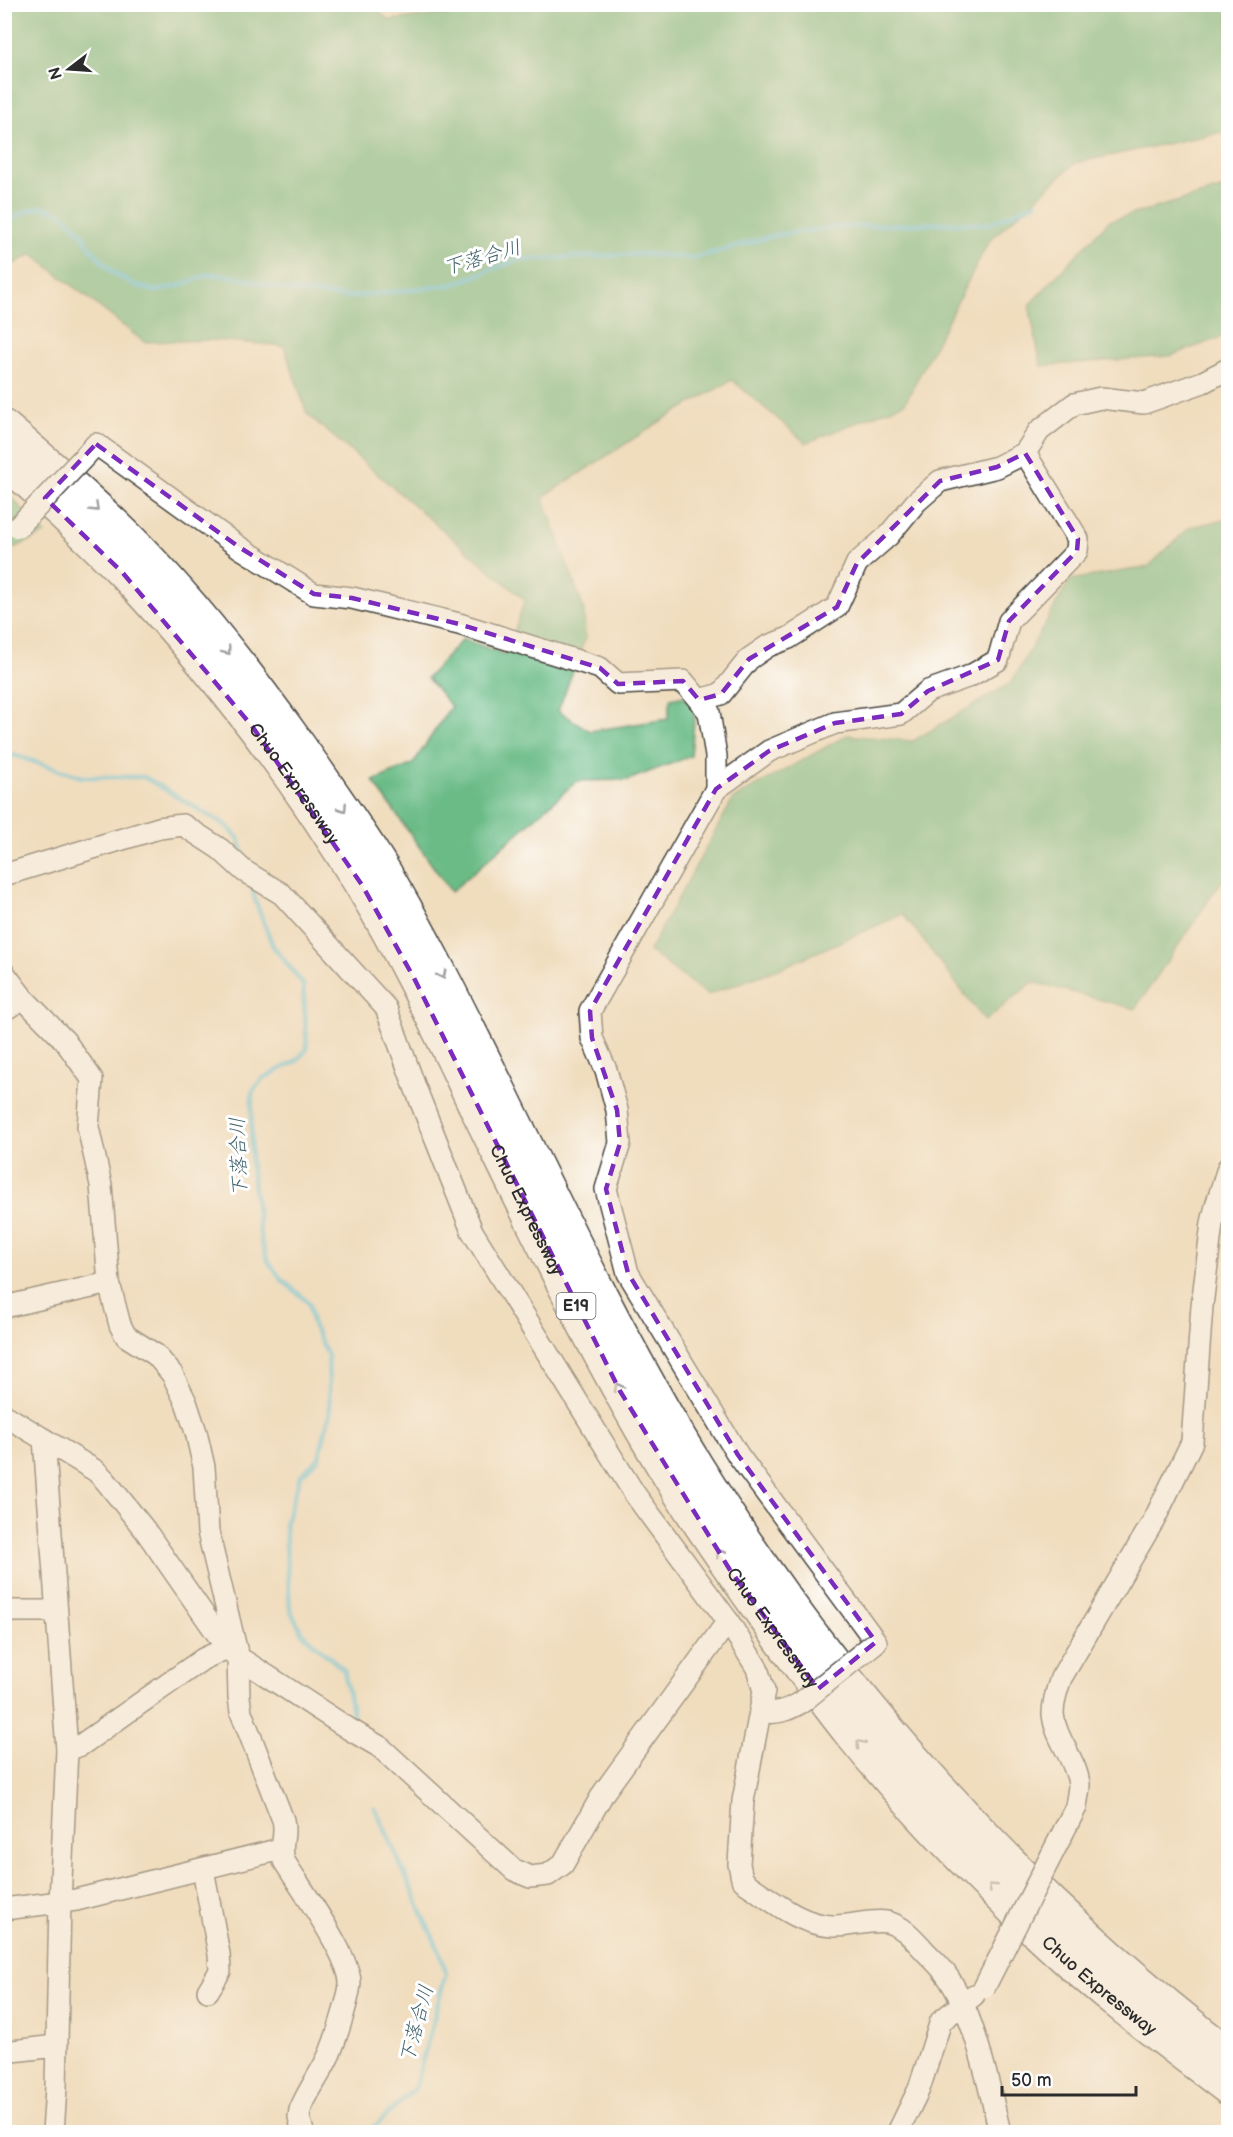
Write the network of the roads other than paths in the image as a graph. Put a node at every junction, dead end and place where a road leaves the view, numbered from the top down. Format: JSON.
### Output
{"nodes":[{"id":1,"x":1228,"y":369,"type":"edge"},
{"id":2,"x":4,"y":426,"type":"edge"},
{"id":3,"x":1025,"y":453,"type":"junction"},
{"id":4,"x":4,"y":460,"type":"edge"},
{"id":5,"x":18,"y":527,"type":"dead end"},
{"id":6,"x":699,"y":700,"type":"junction"},
{"id":7,"x":716,"y":789,"type":"junction"},
{"id":8,"x":4,"y":875,"type":"edge"},
{"id":9,"x":4,"y":973,"type":"edge"},
{"id":10,"x":23,"y":998,"type":"junction"},
{"id":11,"x":4,"y":1010,"type":"edge"},
{"id":12,"x":1228,"y":1168,"type":"edge"},
{"id":13,"x":109,"y":1283,"type":"junction"},
{"id":14,"x":4,"y":1307,"type":"edge"},
{"id":15,"x":4,"y":1415,"type":"edge"},
{"id":16,"x":44,"y":1439,"type":"junction"},
{"id":17,"x":4,"y":1611,"type":"edge"},
{"id":18,"x":56,"y":1611,"type":"junction"},
{"id":19,"x":728,"y":1621,"type":"junction"},
{"id":20,"x":232,"y":1652,"type":"junction"},
{"id":21,"x":760,"y":1712,"type":"junction"},
{"id":22,"x":67,"y":1750,"type":"junction"},
{"id":23,"x":281,"y":1849,"type":"junction"},
{"id":24,"x":203,"y":1869,"type":"junction"},
{"id":25,"x":60,"y":1902,"type":"junction"},
{"id":26,"x":4,"y":1909,"type":"edge"},
{"id":27,"x":208,"y":1991,"type":"dead end"},
{"id":28,"x":963,"y":2002,"type":"junction"},
{"id":29,"x":56,"y":2046,"type":"junction"},
{"id":30,"x":4,"y":2052,"type":"edge"},
{"id":31,"x":1228,"y":2054,"type":"edge"},
{"id":32,"x":1228,"y":2088,"type":"edge"},
{"id":33,"x":53,"y":2133,"type":"edge"},
{"id":34,"x":303,"y":2133,"type":"edge"},
{"id":35,"x":898,"y":2133,"type":"edge"},
{"id":36,"x":1000,"y":2133,"type":"edge"}],
"edges":[{"from":1,"to":3,"type":"street"},
{"from":2,"to":31,"type":"highway","name":"Chuo Expressway","number":"E19","one_way":true},
{"from":3,"to":6,"type":"street"},
{"from":3,"to":7,"type":"street"},
{"from":32,"to":4,"type":"highway","name":"Chuo Expressway","number":"E19","one_way":true},
{"from":5,"to":6,"type":"street","bridge":true},
{"from":6,"to":7,"type":"street"},
{"from":7,"to":21,"type":"street","bridge":true},
{"from":8,"to":19,"type":"street"},
{"from":9,"to":10,"type":"street"},
{"from":10,"to":11,"type":"street"},
{"from":10,"to":13,"type":"street"},
{"from":12,"to":28,"type":"street","bridge":true},
{"from":13,"to":14,"type":"street"},
{"from":13,"to":20,"type":"street"},
{"from":15,"to":16,"type":"street"},
{"from":16,"to":18,"type":"street"},
{"from":16,"to":20,"type":"street"},
{"from":17,"to":18,"type":"street"},
{"from":18,"to":22,"type":"street"},
{"from":19,"to":20,"type":"street"},
{"from":19,"to":21,"type":"street"},
{"from":20,"to":22,"type":"street"},
{"from":20,"to":23,"type":"street"},
{"from":21,"to":28,"type":"street"},
{"from":22,"to":25,"type":"street"},
{"from":23,"to":24,"type":"street"},
{"from":23,"to":34,"type":"street"},
{"from":24,"to":25,"type":"street"},
{"from":24,"to":27,"type":"street"},
{"from":25,"to":26,"type":"street"},
{"from":25,"to":29,"type":"street"},
{"from":28,"to":35,"type":"street"},
{"from":28,"to":36,"type":"street"},
{"from":29,"to":30,"type":"street"},
{"from":29,"to":33,"type":"street"}]}
